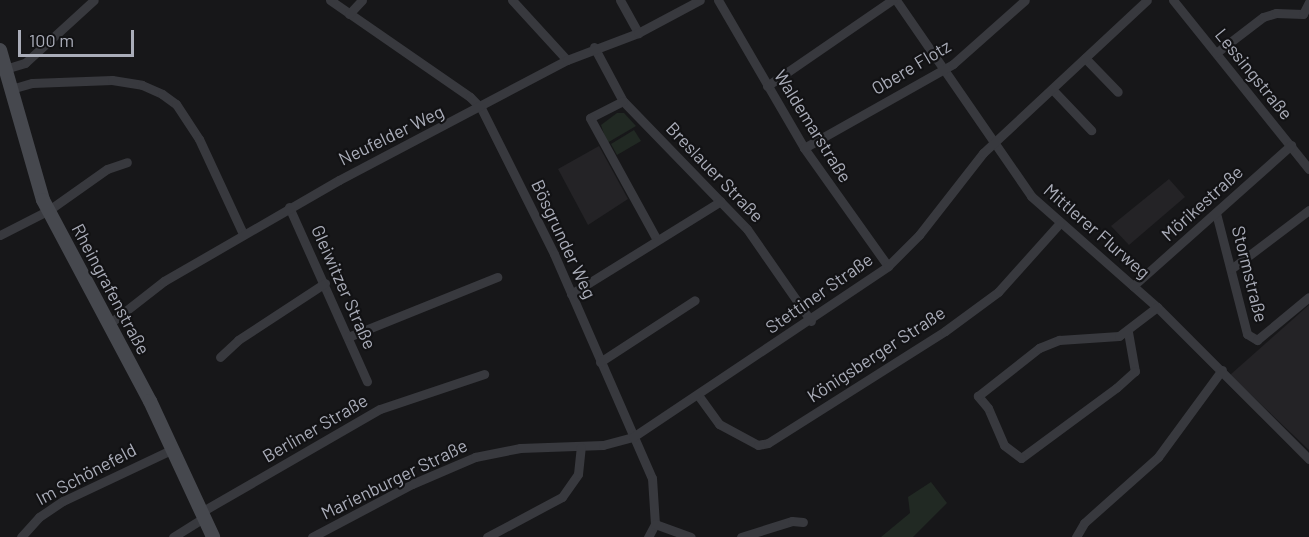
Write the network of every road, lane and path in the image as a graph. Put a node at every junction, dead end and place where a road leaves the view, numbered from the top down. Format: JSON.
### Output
{"nodes":[{"id":1,"x":94,"y":0,"type":"edge"},
{"id":2,"x":330,"y":0,"type":"edge"},
{"id":3,"x":362,"y":0,"type":"edge"},
{"id":4,"x":512,"y":0,"type":"edge"},
{"id":5,"x":620,"y":0,"type":"edge"},
{"id":6,"x":700,"y":0,"type":"edge"},
{"id":7,"x":718,"y":0,"type":"edge"},
{"id":8,"x":893,"y":0,"type":"edge"},
{"id":9,"x":1024,"y":0,"type":"edge"},
{"id":10,"x":1147,"y":0,"type":"edge"},
{"id":11,"x":1173,"y":0,"type":"edge"},
{"id":12,"x":1309,"y":2,"type":"edge"},
{"id":13,"x":349,"y":14,"type":"junction"},
{"id":14,"x":1306,"y":16,"type":"edge"},
{"id":15,"x":638,"y":33,"type":"junction"},
{"id":16,"x":594,"y":47,"type":"junction"},
{"id":17,"x":0,"y":50,"type":"edge"},
{"id":18,"x":1216,"y":53,"type":"junction"},
{"id":19,"x":1085,"y":58,"type":"junction"},
{"id":20,"x":567,"y":60,"type":"junction"},
{"id":21,"x":5,"y":69,"type":"junction"},
{"id":22,"x":944,"y":69,"type":"junction"},
{"id":23,"x":767,"y":86,"type":"junction"},
{"id":24,"x":11,"y":89,"type":"junction"},
{"id":25,"x":1052,"y":89,"type":"junction"},
{"id":26,"x":1118,"y":92,"type":"dead end"},
{"id":27,"x":623,"y":101,"type":"junction"},
{"id":28,"x":481,"y":108,"type":"junction"},
{"id":29,"x":1091,"y":130,"type":"dead end"},
{"id":30,"x":994,"y":143,"type":"junction"},
{"id":31,"x":1291,"y":145,"type":"junction"},
{"id":32,"x":804,"y":148,"type":"junction"},
{"id":33,"x":127,"y":162,"type":"dead end"},
{"id":34,"x":1309,"y":169,"type":"edge"},
{"id":35,"x":721,"y":201,"type":"junction"},
{"id":36,"x":289,"y":207,"type":"junction"},
{"id":37,"x":49,"y":210,"type":"junction"},
{"id":38,"x":1309,"y":210,"type":"edge"},
{"id":39,"x":1216,"y":213,"type":"junction"},
{"id":40,"x":1060,"y":223,"type":"junction"},
{"id":41,"x":243,"y":234,"type":"junction"},
{"id":42,"x":0,"y":235,"type":"edge"},
{"id":43,"x":657,"y":240,"type":"junction"},
{"id":44,"x":888,"y":266,"type":"junction"},
{"id":45,"x":1232,"y":269,"type":"junction"},
{"id":46,"x":497,"y":277,"type":"dead end"},
{"id":47,"x":325,"y":283,"type":"junction"},
{"id":48,"x":1134,"y":286,"type":"junction"},
{"id":49,"x":572,"y":294,"type":"junction"},
{"id":50,"x":1309,"y":297,"type":"edge"},
{"id":51,"x":695,"y":300,"type":"dead end"},
{"id":52,"x":1157,"y":307,"type":"junction"},
{"id":53,"x":811,"y":321,"type":"junction"},
{"id":54,"x":109,"y":324,"type":"junction"},
{"id":55,"x":1128,"y":332,"type":"junction"},
{"id":56,"x":348,"y":337,"type":"junction"},
{"id":57,"x":220,"y":357,"type":"dead end"},
{"id":58,"x":600,"y":362,"type":"junction"},
{"id":59,"x":1222,"y":370,"type":"junction"},
{"id":60,"x":484,"y":374,"type":"dead end"},
{"id":61,"x":368,"y":381,"type":"dead end"},
{"id":62,"x":698,"y":395,"type":"junction"},
{"id":63,"x":633,"y":437,"type":"junction"},
{"id":64,"x":581,"y":447,"type":"junction"},
{"id":65,"x":173,"y":449,"type":"junction"},
{"id":66,"x":1309,"y":459,"type":"edge"},
{"id":67,"x":204,"y":514,"type":"junction"},
{"id":68,"x":803,"y":522,"type":"dead end"},
{"id":69,"x":655,"y":524,"type":"junction"},
{"id":70,"x":679,"y":535,"type":"edge"},
{"id":71,"x":21,"y":537,"type":"edge"},
{"id":72,"x":173,"y":537,"type":"edge"},
{"id":73,"x":213,"y":537,"type":"edge"},
{"id":74,"x":312,"y":537,"type":"edge"},
{"id":75,"x":487,"y":537,"type":"edge"},
{"id":76,"x":648,"y":537,"type":"edge"},
{"id":77,"x":692,"y":537,"type":"edge"},
{"id":78,"x":741,"y":537,"type":"edge"},
{"id":79,"x":1076,"y":537,"type":"edge"}],
"edges":[{"from":1,"to":21,"type":"street"},
{"from":2,"to":13,"type":"street","name":"Bösgrunder Weg"},
{"from":3,"to":13,"type":"street"},
{"from":4,"to":20,"type":"street"},
{"from":5,"to":15,"type":"street"},
{"from":6,"to":15,"type":"street","name":"Neufelder Weg"},
{"from":7,"to":23,"type":"street","name":"Waldemarstraße"},
{"from":8,"to":22,"type":"street","name":"Mittlerer Flurweg"},
{"from":8,"to":23,"type":"street"},
{"from":9,"to":22,"type":"street","name":"Obere Flotz"},
{"from":10,"to":19,"type":"street","name":"Stettiner Straße"},
{"from":11,"to":18,"type":"street","name":"Lessingstraße"},
{"from":12,"to":14,"type":"street"},
{"from":13,"to":28,"type":"street","name":"Bösgrunder Weg"},
{"from":14,"to":18,"type":"street"},
{"from":15,"to":16,"type":"street","name":"Neufelder Weg"},
{"from":16,"to":20,"type":"street","name":"Neufelder Weg"},
{"from":16,"to":27,"type":"street","name":"Breslauer Straße"},
{"from":17,"to":21,"type":"street","name":"Rheingrafenstraße"},
{"from":18,"to":31,"type":"street","name":"Lessingstraße"},
{"from":19,"to":25,"type":"street","name":"Stettiner Straße"},
{"from":19,"to":26,"type":"street"},
{"from":20,"to":28,"type":"street","name":"Neufelder Weg"},
{"from":21,"to":24,"type":"street","name":"Rheingrafenstraße"},
{"from":22,"to":30,"type":"street","name":"Mittlerer Flurweg"},
{"from":22,"to":32,"type":"street","name":"Obere Flotz"},
{"from":23,"to":32,"type":"street","name":"Waldemarstraße"},
{"from":24,"to":37,"type":"street","name":"Rheingrafenstraße"},
{"from":24,"to":41,"type":"street"},
{"from":25,"to":29,"type":"street"},
{"from":25,"to":30,"type":"street","name":"Stettiner Straße"},
{"from":27,"to":35,"type":"street","name":"Breslauer Straße"},
{"from":27,"to":43,"type":"street"},
{"from":28,"to":36,"type":"street","name":"Neufelder Weg"},
{"from":28,"to":49,"type":"street","name":"Bösgrunder Weg"},
{"from":30,"to":40,"type":"street","name":"Mittlerer Flurweg"},
{"from":30,"to":44,"type":"street","name":"Stettiner Straße"},
{"from":31,"to":34,"type":"street","name":"Lessingstraße"},
{"from":31,"to":39,"type":"street","name":"Mörikestraße"},
{"from":32,"to":44,"type":"street","name":"Waldemarstraße"},
{"from":33,"to":37,"type":"street"},
{"from":35,"to":43,"type":"street"},
{"from":35,"to":53,"type":"street","name":"Breslauer Straße"},
{"from":36,"to":41,"type":"street","name":"Neufelder Weg"},
{"from":36,"to":47,"type":"street","name":"Gleiwitzer Straße"},
{"from":37,"to":42,"type":"street"},
{"from":37,"to":54,"type":"street","name":"Rheingrafenstraße"},
{"from":38,"to":45,"type":"street"},
{"from":39,"to":45,"type":"street","name":"Stormstraße"},
{"from":39,"to":48,"type":"street","name":"Mörikestraße"},
{"from":40,"to":48,"type":"street","name":"Mittlerer Flurweg"},
{"from":40,"to":62,"type":"street","name":"Königsberger Straße"},
{"from":41,"to":54,"type":"street","name":"Neufelder Weg"},
{"from":43,"to":49,"type":"street"},
{"from":44,"to":53,"type":"street","name":"Stettiner Straße"},
{"from":45,"to":50,"type":"street","name":"Stormstraße"},
{"from":46,"to":56,"type":"street"},
{"from":47,"to":56,"type":"street","name":"Gleiwitzer Straße"},
{"from":47,"to":57,"type":"street"},
{"from":48,"to":52,"type":"street","name":"Mittlerer Flurweg"},
{"from":49,"to":58,"type":"street","name":"Bösgrunder Weg"},
{"from":51,"to":58,"type":"street"},
{"from":52,"to":55,"type":"street"},
{"from":52,"to":59,"type":"street","name":"Mittlerer Flurweg"},
{"from":53,"to":62,"type":"street","name":"Stettiner Straße"},
{"from":54,"to":65,"type":"street","name":"Rheingrafenstraße"},
{"from":55,"to":55,"type":"street"},
{"from":56,"to":61,"type":"street","name":"Gleiwitzer Straße"},
{"from":58,"to":63,"type":"street","name":"Bösgrunder Weg"},
{"from":59,"to":66,"type":"street","name":"Mittlerer Flurweg"},
{"from":59,"to":79,"type":"street"},
{"from":60,"to":67,"type":"street","name":"Berliner Straße"},
{"from":62,"to":63,"type":"street","name":"Stettiner Straße"},
{"from":63,"to":64,"type":"street","name":"Marienburger Straße"},
{"from":63,"to":69,"type":"street","name":"Bösgrunder Weg"},
{"from":64,"to":74,"type":"street","name":"Marienburger Straße"},
{"from":64,"to":75,"type":"street"},
{"from":65,"to":67,"type":"street","name":"Rheingrafenstraße"},
{"from":65,"to":71,"type":"street","name":"Im Schönefeld"},
{"from":67,"to":72,"type":"street","name":"Berliner Straße"},
{"from":67,"to":73,"type":"street","name":"Rheingrafenstraße"},
{"from":68,"to":78,"type":"street"},
{"from":69,"to":70,"type":"street"},
{"from":69,"to":76,"type":"street"},
{"from":70,"to":77,"type":"street"}]}
